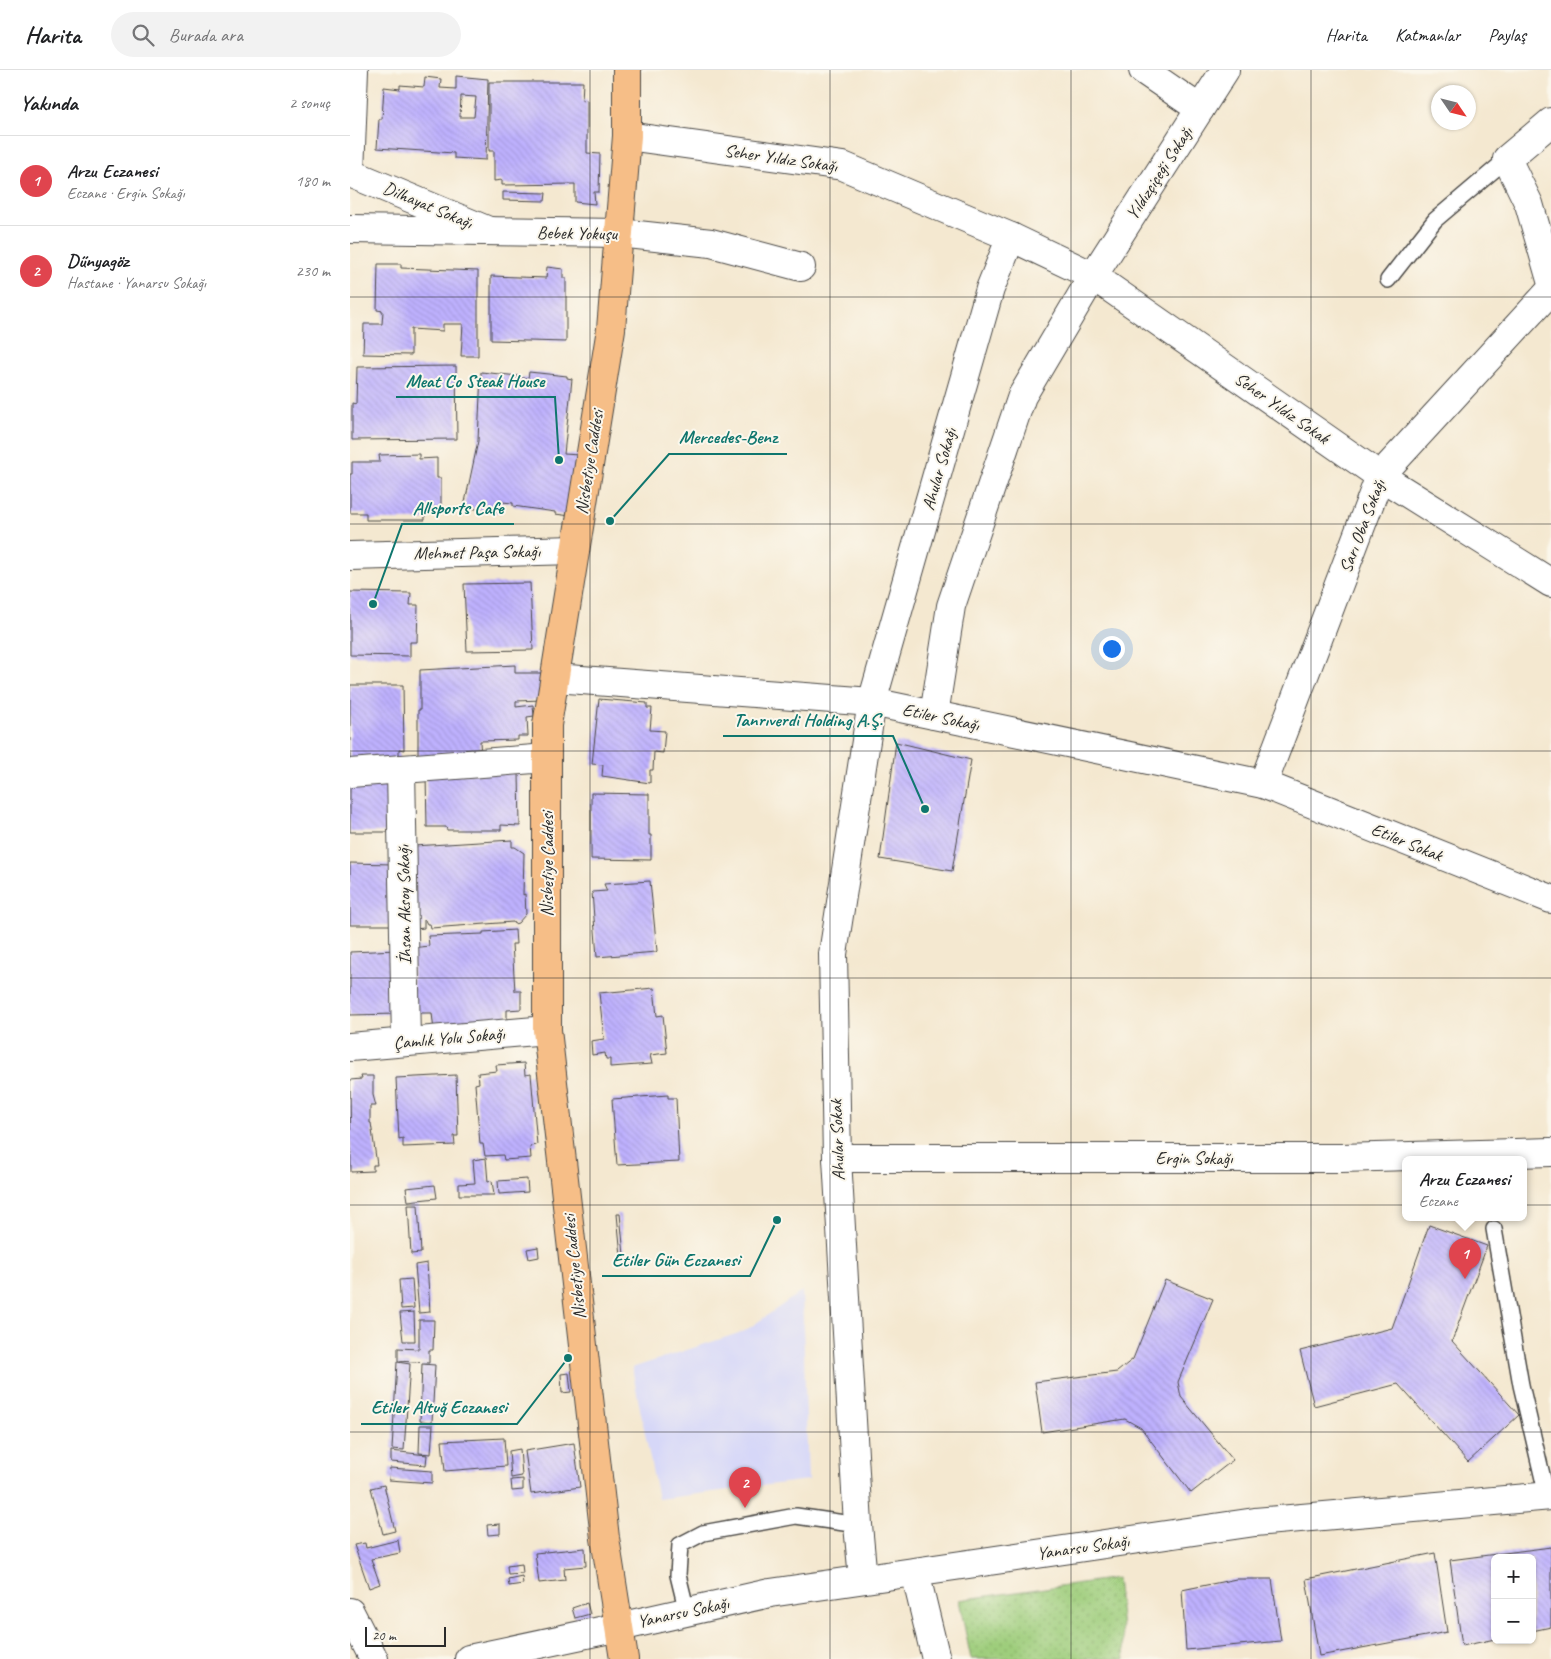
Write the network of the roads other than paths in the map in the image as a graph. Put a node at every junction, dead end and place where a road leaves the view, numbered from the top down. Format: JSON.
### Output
{"nodes":[{"id":1,"x":354,"y":70,"type":"edge"},
{"id":2,"x":627,"y":70,"type":"edge"},
{"id":3,"x":1143,"y":70,"type":"edge"},
{"id":4,"x":1225,"y":70,"type":"edge"},
{"id":5,"x":1200,"y":110,"type":"junction"},
{"id":6,"x":1551,"y":122,"type":"edge"},
{"id":7,"x":627,"y":136,"type":"junction"},
{"id":8,"x":1506,"y":160,"type":"junction"},
{"id":9,"x":350,"y":173,"type":"edge"},
{"id":10,"x":350,"y":228,"type":"edge"},
{"id":11,"x":491,"y":231,"type":"junction"},
{"id":12,"x":619,"y":233,"type":"junction"},
{"id":13,"x":1011,"y":237,"type":"junction"},
{"id":14,"x":801,"y":267,"type":"dead end"},
{"id":15,"x":1094,"y":276,"type":"junction"},
{"id":16,"x":1388,"y":280,"type":"dead end"},
{"id":17,"x":1551,"y":280,"type":"edge"},
{"id":18,"x":1551,"y":290,"type":"edge"},
{"id":19,"x":1380,"y":476,"type":"junction"},
{"id":20,"x":575,"y":550,"type":"junction"},
{"id":21,"x":350,"y":556,"type":"edge"},
{"id":22,"x":1551,"y":583,"type":"edge"},
{"id":23,"x":555,"y":678,"type":"junction"},
{"id":24,"x":872,"y":702,"type":"junction"},
{"id":25,"x":934,"y":715,"type":"junction"},
{"id":26,"x":547,"y":758,"type":"junction"},
{"id":27,"x":402,"y":769,"type":"junction"},
{"id":28,"x":350,"y":773,"type":"edge"},
{"id":29,"x":1264,"y":784,"type":"junction"},
{"id":30,"x":1551,"y":900,"type":"edge"},
{"id":31,"x":547,"y":1030,"type":"junction"},
{"id":32,"x":406,"y":1042,"type":"junction"},
{"id":33,"x":350,"y":1047,"type":"edge"},
{"id":34,"x":1551,"y":1152,"type":"edge"},
{"id":35,"x":1402,"y":1156,"type":"edge"},
{"id":36,"x":1411,"y":1156,"type":"edge"},
{"id":37,"x":837,"y":1158,"type":"junction"},
{"id":38,"x":1494,"y":1229,"type":"dead end"},
{"id":39,"x":1549,"y":1496,"type":"edge"},
{"id":40,"x":858,"y":1525,"type":"junction"},
{"id":41,"x":915,"y":1572,"type":"junction"},
{"id":42,"x":863,"y":1579,"type":"junction"},
{"id":43,"x":350,"y":1612,"type":"edge"},
{"id":44,"x":686,"y":1612,"type":"junction"},
{"id":45,"x":619,"y":1626,"type":"junction"},
{"id":46,"x":374,"y":1659,"type":"edge"},
{"id":47,"x":470,"y":1659,"type":"edge"},
{"id":48,"x":624,"y":1659,"type":"edge"},
{"id":49,"x":936,"y":1659,"type":"edge"}],
"edges":[{"from":1,"to":9,"type":"street","name":"Dilhayat Sokağı"},
{"from":2,"to":7,"type":"main road","name":"Nisbetiye Caddesi"},
{"from":3,"to":5,"type":"street"},
{"from":4,"to":5,"type":"street","name":"Yıldızçiçeği Sokağı"},
{"from":5,"to":15,"type":"street","name":"Yıldızçiçeği Sokağı"},
{"from":6,"to":8,"type":"street"},
{"from":7,"to":12,"type":"main road","name":"Nisbetiye Caddesi"},
{"from":7,"to":13,"type":"street","name":"Seher Yıldız Sokağı"},
{"from":8,"to":16,"type":"lane"},
{"from":8,"to":17,"type":"street"},
{"from":9,"to":11,"type":"street","name":"Dilhayat Sokağı"},
{"from":10,"to":11,"type":"street","name":"Bebek Yokuşu"},
{"from":11,"to":12,"type":"street","name":"Bebek Yokuşu"},
{"from":12,"to":14,"type":"street","name":"Bebek Yokuşu"},
{"from":12,"to":20,"type":"main road","name":"Nisbetiye Caddesi"},
{"from":13,"to":15,"type":"street","name":"Seher Yıldız Sokak"},
{"from":13,"to":24,"type":"street","name":"Ahular Sokağı"},
{"from":15,"to":19,"type":"street","name":"Seher Yıldız Sokak"},
{"from":15,"to":25,"type":"street"},
{"from":18,"to":19,"type":"street","name":"Sarı Oba Sokağı"},
{"from":19,"to":22,"type":"street","name":"Seher Yıldız Sokak"},
{"from":19,"to":29,"type":"street","name":"Sarı Oba Sokağı"},
{"from":20,"to":21,"type":"street","name":"Mehmet Paşa Sokağı"},
{"from":20,"to":23,"type":"main road","name":"Nisbetiye Caddesi"},
{"from":23,"to":24,"type":"street","name":"Etiler Sokağı"},
{"from":23,"to":26,"type":"main road","name":"Nisbetiye Caddesi"},
{"from":24,"to":25,"type":"street","name":"Etiler Sokağı"},
{"from":24,"to":37,"type":"street","name":"Ahular Sokak"},
{"from":25,"to":29,"type":"street","name":"Etiler Sokağı"},
{"from":26,"to":27,"type":"street"},
{"from":26,"to":31,"type":"main road","name":"Nisbetiye Caddesi"},
{"from":27,"to":28,"type":"street"},
{"from":27,"to":32,"type":"street","name":"İhsan Aksoy Sokağı"},
{"from":29,"to":30,"type":"street","name":"Etiler Sokak"},
{"from":31,"to":32,"type":"street","name":"Çamlık Yolu Sokağı"},
{"from":31,"to":45,"type":"main road","name":"Nisbetiye Caddesi"},
{"from":32,"to":33,"type":"street","name":"Çamlık Yolu Sokağı"},
{"from":34,"to":36,"type":"street","name":"Ergin Sokağı"},
{"from":35,"to":37,"type":"street","name":"Ergin Sokağı"},
{"from":37,"to":40,"type":"street","name":"Ahular Sokak"},
{"from":38,"to":39,"type":"lane"},
{"from":39,"to":41,"type":"street","name":"Yanarsu Sokağı"},
{"from":40,"to":42,"type":"street","name":"Ahular Sokak"},
{"from":40,"to":44,"type":"lane"},
{"from":41,"to":42,"type":"street","name":"Yanarsu Sokağı"},
{"from":41,"to":49,"type":"street"},
{"from":42,"to":44,"type":"street","name":"Yanarsu Sokağı"},
{"from":43,"to":46,"type":"street"},
{"from":44,"to":45,"type":"street","name":"Yanarsu Sokağı"},
{"from":45,"to":47,"type":"street","name":"Yanarsu Sokağı"},
{"from":45,"to":48,"type":"main road","name":"Nisbetiye Caddesi"}]}
